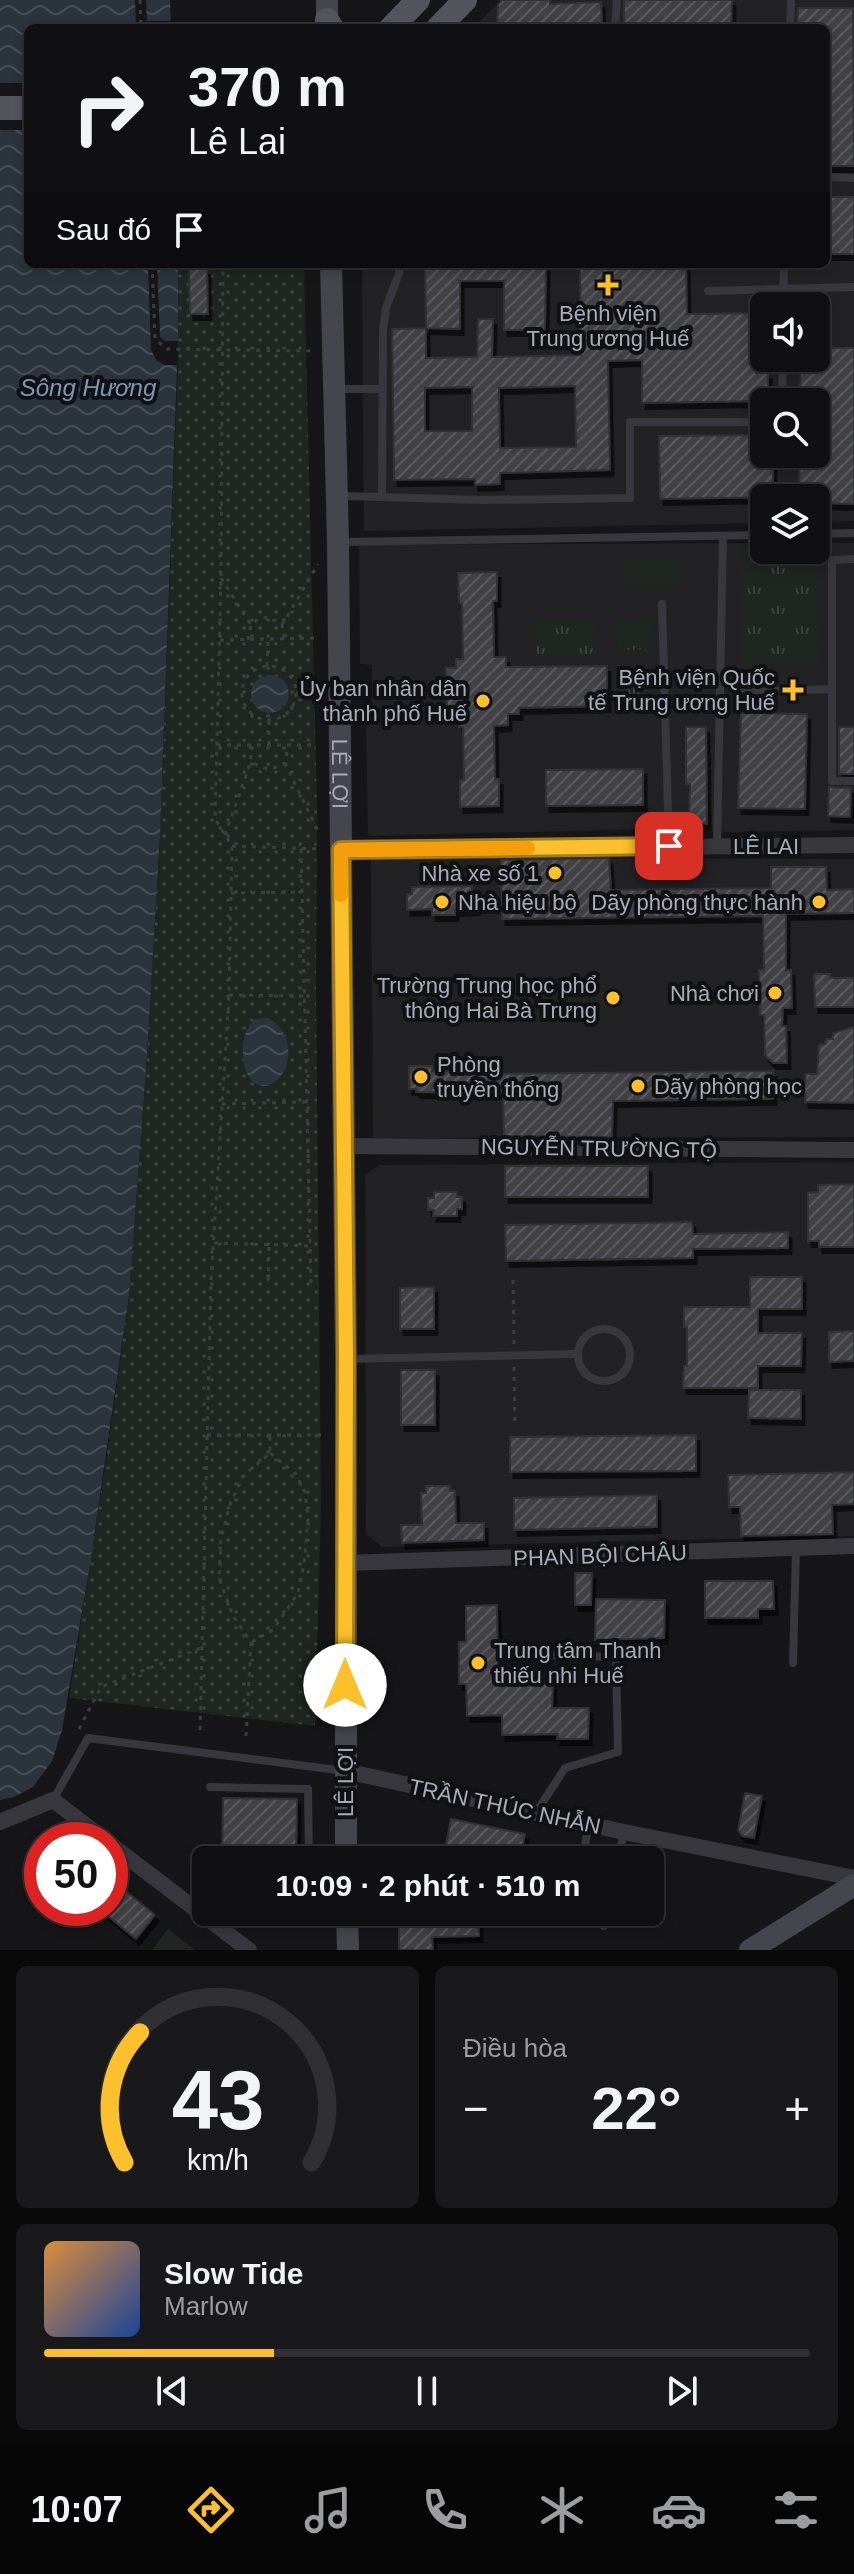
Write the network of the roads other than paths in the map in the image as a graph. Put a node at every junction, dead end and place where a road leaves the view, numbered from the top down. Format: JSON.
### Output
{"nodes":[{"id":1,"x":418,"y":0,"type":"edge"},
{"id":2,"x":465,"y":0,"type":"edge"},
{"id":3,"x":617,"y":0,"type":"edge"},
{"id":4,"x":791,"y":0,"type":"edge"},
{"id":5,"x":395,"y":24,"type":"edge"},
{"id":6,"x":442,"y":24,"type":"edge"},
{"id":7,"x":615,"y":24,"type":"edge"},
{"id":8,"x":790,"y":24,"type":"edge"},
{"id":9,"x":0,"y":108,"type":"edge"},
{"id":10,"x":24,"y":108,"type":"edge"},
{"id":11,"x":830,"y":177,"type":"edge"},
{"id":12,"x":854,"y":178,"type":"edge"},
{"id":13,"x":331,"y":268,"type":"edge"},
{"id":14,"x":399,"y":268,"type":"edge"},
{"id":15,"x":784,"y":268,"type":"edge"},
{"id":16,"x":854,"y":287,"type":"edge"},
{"id":17,"x":784,"y":288,"type":"junction"},
{"id":18,"x":708,"y":291,"type":"dead end"},
{"id":19,"x":784,"y":292,"type":"edge"},
{"id":20,"x":334,"y":389,"type":"junction"},
{"id":21,"x":381,"y":389,"type":"junction"},
{"id":22,"x":750,"y":422,"type":"edge"},
{"id":23,"x":336,"y":496,"type":"junction"},
{"id":24,"x":382,"y":497,"type":"junction"},
{"id":25,"x":854,"y":533,"type":"edge"},
{"id":26,"x":830,"y":534,"type":"edge"},
{"id":27,"x":750,"y":535,"type":"edge"},
{"id":28,"x":723,"y":536,"type":"junction"},
{"id":29,"x":338,"y":542,"type":"junction"},
{"id":30,"x":854,"y":559,"type":"edge"},
{"id":31,"x":662,"y":604,"type":"dead end"},
{"id":32,"x":832,"y":689,"type":"junction"},
{"id":33,"x":737,"y":692,"type":"dead end"},
{"id":34,"x":854,"y":781,"type":"edge"},
{"id":35,"x":854,"y":845,"type":"edge"},
{"id":36,"x":669,"y":846,"type":"junction"},
{"id":37,"x":717,"y":846,"type":"junction"},
{"id":38,"x":330,"y":849,"type":"junction"},
{"id":39,"x":344,"y":1146,"type":"junction"},
{"id":40,"x":854,"y":1150,"type":"edge"},
{"id":41,"x":577,"y":1354,"type":"junction"},
{"id":42,"x":346,"y":1359,"type":"junction"},
{"id":43,"x":854,"y":1546,"type":"edge"},
{"id":44,"x":796,"y":1548,"type":"junction"},
{"id":45,"x":345,"y":1563,"type":"junction"},
{"id":46,"x":541,"y":1655,"type":"dead end"},
{"id":47,"x":793,"y":1663,"type":"dead end"},
{"id":48,"x":345,"y":1771,"type":"junction"},
{"id":49,"x":210,"y":1787,"type":"dead end"},
{"id":50,"x":53,"y":1800,"type":"junction"},
{"id":51,"x":537,"y":1811,"type":"junction"},
{"id":52,"x":0,"y":1822,"type":"edge"},
{"id":53,"x":82,"y":1822,"type":"edge"},
{"id":54,"x":588,"y":1824,"type":"junction"},
{"id":55,"x":624,"y":1832,"type":"junction"},
{"id":56,"x":309,"y":1846,"type":"edge"},
{"id":57,"x":346,"y":1846,"type":"edge"},
{"id":58,"x":585,"y":1846,"type":"edge"},
{"id":59,"x":621,"y":1846,"type":"edge"},
{"id":60,"x":128,"y":1858,"type":"edge"},
{"id":61,"x":854,"y":1878,"type":"edge"},
{"id":62,"x":854,"y":1885,"type":"edge"},
{"id":63,"x":347,"y":1926,"type":"edge"},
{"id":64,"x":249,"y":1950,"type":"edge"},
{"id":65,"x":348,"y":1950,"type":"edge"},
{"id":66,"x":750,"y":1950,"type":"edge"}],
"edges":[{"from":1,"to":5,"type":"main road"},
{"from":2,"to":6,"type":"main road"},
{"from":3,"to":7,"type":"lane"},
{"from":4,"to":8,"type":"lane"},
{"from":9,"to":10,"type":"main road"},
{"from":11,"to":12,"type":"lane"},
{"from":13,"to":20,"type":"main road","name":"LÊ LỢI"},
{"from":14,"to":21,"type":"lane"},
{"from":15,"to":17,"type":"lane"},
{"from":16,"to":17,"type":"lane"},
{"from":17,"to":18,"type":"lane"},
{"from":17,"to":19,"type":"lane"},
{"from":20,"to":21,"type":"lane"},
{"from":20,"to":23,"type":"main road","name":"LÊ LỢI"},
{"from":21,"to":24,"type":"lane"},
{"from":22,"to":24,"type":"lane"},
{"from":23,"to":24,"type":"lane"},
{"from":23,"to":29,"type":"main road","name":"LÊ LỢI"},
{"from":25,"to":26,"type":"lane"},
{"from":27,"to":28,"type":"lane"},
{"from":28,"to":29,"type":"lane"},
{"from":28,"to":37,"type":"lane"},
{"from":29,"to":38,"type":"main road","name":"LÊ LỢI"},
{"from":30,"to":32,"type":"lane"},
{"from":31,"to":36,"type":"lane"},
{"from":32,"to":33,"type":"lane"},
{"from":32,"to":34,"type":"lane"},
{"from":35,"to":37,"type":"street","name":"LÊ LAI"},
{"from":36,"to":37,"type":"street","name":"LÊ LAI"},
{"from":36,"to":38,"type":"street","name":"LÊ LAI"},
{"from":38,"to":39,"type":"main road","name":"LÊ LỢI"},
{"from":39,"to":40,"type":"street","name":"NGUYỄN TRƯỜNG TỘ"},
{"from":39,"to":42,"type":"main road","name":"LÊ LỢI"},
{"from":41,"to":41,"type":"lane"},
{"from":41,"to":42,"type":"lane"},
{"from":42,"to":45,"type":"main road","name":"LÊ LỢI"},
{"from":43,"to":44,"type":"street","name":"PHAN BỘI CHÂU"},
{"from":44,"to":45,"type":"street","name":"PHAN BỘI CHÂU"},
{"from":44,"to":47,"type":"lane"},
{"from":45,"to":48,"type":"main road","name":"LÊ LỢI"},
{"from":46,"to":51,"type":"lane"},
{"from":48,"to":50,"type":"lane"},
{"from":48,"to":51,"type":"street","name":"TRẦN THÚC NHẪN"},
{"from":48,"to":57,"type":"main road","name":"LÊ LỢI"},
{"from":49,"to":56,"type":"lane"},
{"from":50,"to":52,"type":"street"},
{"from":50,"to":53,"type":"street"},
{"from":51,"to":54,"type":"street","name":"TRẦN THÚC NHẪN"},
{"from":54,"to":55,"type":"street","name":"TRẦN THÚC NHẪN"},
{"from":54,"to":58,"type":"lane"},
{"from":55,"to":59,"type":"lane"},
{"from":55,"to":61,"type":"street","name":"TRẦN THÚC NHẪN"},
{"from":60,"to":64,"type":"street"},
{"from":62,"to":66,"type":"main road"},
{"from":63,"to":65,"type":"main road"}]}
